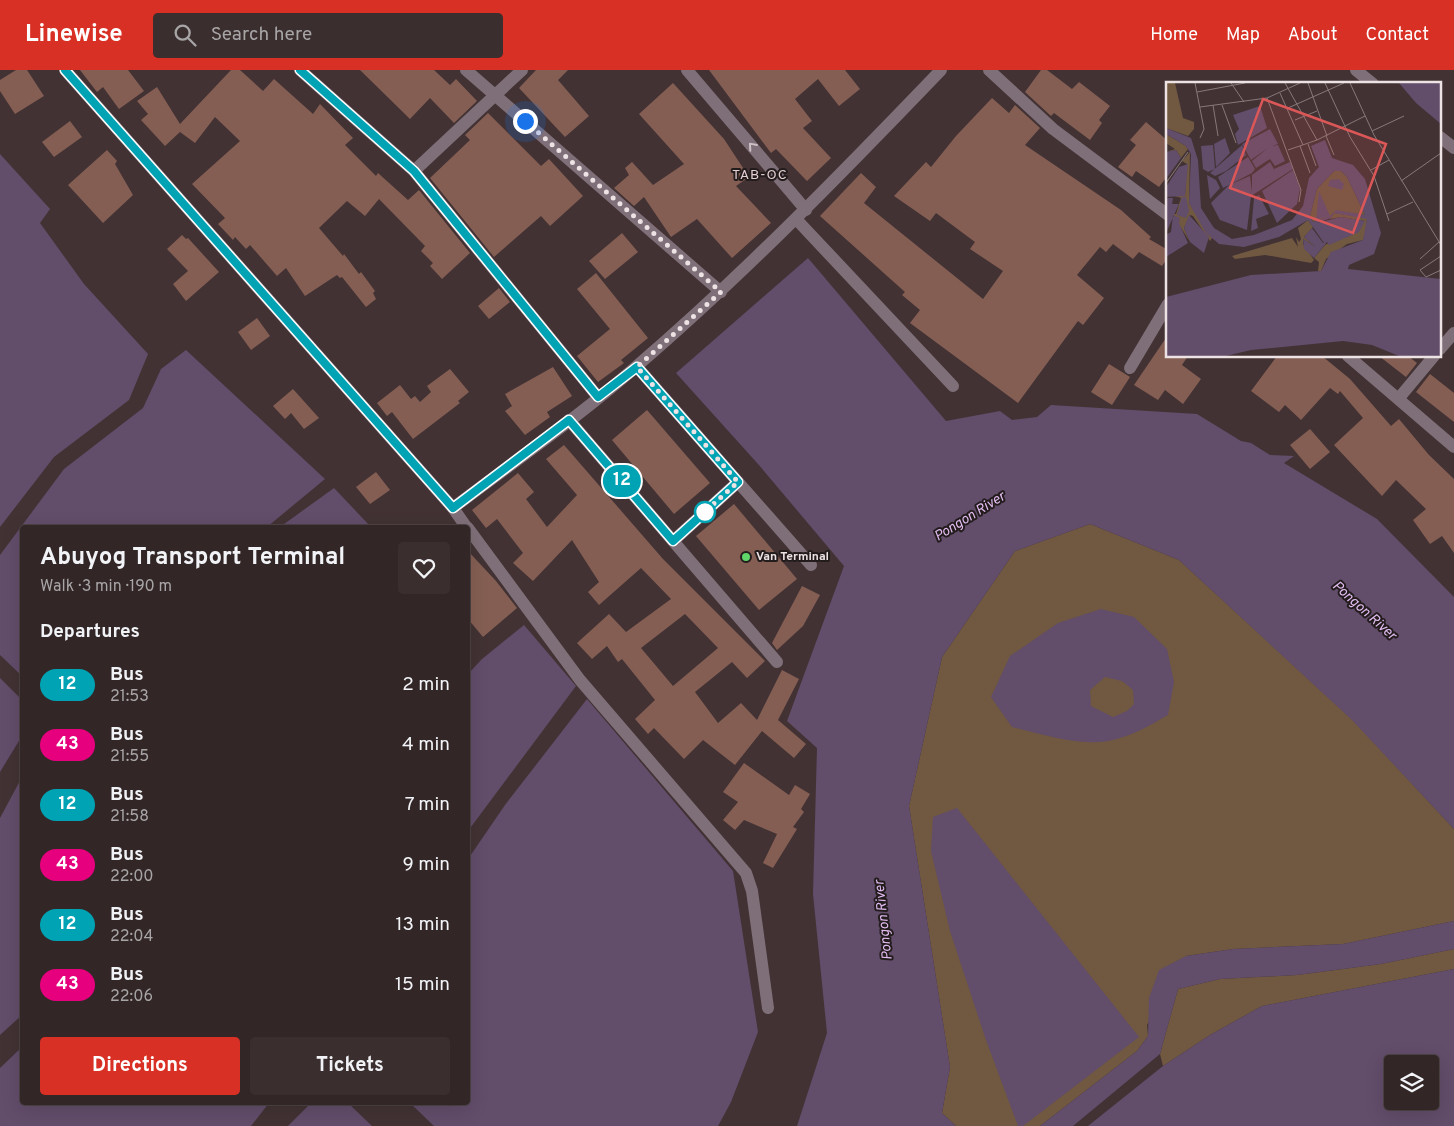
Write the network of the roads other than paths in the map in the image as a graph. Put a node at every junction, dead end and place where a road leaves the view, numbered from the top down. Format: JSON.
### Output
{"nodes":[{"id":1,"x":65,"y":70,"type":"edge"},
{"id":2,"x":300,"y":70,"type":"edge"},
{"id":3,"x":466,"y":70,"type":"edge"},
{"id":4,"x":522,"y":70,"type":"edge"},
{"id":5,"x":687,"y":70,"type":"edge"},
{"id":6,"x":941,"y":70,"type":"edge"},
{"id":7,"x":989,"y":70,"type":"edge"},
{"id":8,"x":1356,"y":70,"type":"edge"},
{"id":9,"x":1371,"y":82,"type":"edge"},
{"id":10,"x":495,"y":95,"type":"junction"},
{"id":11,"x":1442,"y":139,"type":"edge"},
{"id":12,"x":1454,"y":148,"type":"edge"},
{"id":13,"x":414,"y":171,"type":"junction"},
{"id":14,"x":806,"y":210,"type":"junction"},
{"id":15,"x":1166,"y":214,"type":"edge"},
{"id":16,"x":796,"y":220,"type":"junction"},
{"id":17,"x":721,"y":292,"type":"junction"},
{"id":18,"x":1166,"y":307,"type":"edge"},
{"id":19,"x":1454,"y":333,"type":"edge"},
{"id":20,"x":1442,"y":347,"type":"edge"},
{"id":21,"x":1350,"y":358,"type":"edge"},
{"id":22,"x":1432,"y":358,"type":"edge"},
{"id":23,"x":637,"y":367,"type":"junction"},
{"id":24,"x":1130,"y":368,"type":"dead end"},
{"id":25,"x":953,"y":386,"type":"dead end"},
{"id":26,"x":598,"y":397,"type":"junction"},
{"id":27,"x":1399,"y":398,"type":"junction"},
{"id":28,"x":569,"y":420,"type":"junction"},
{"id":29,"x":1454,"y":447,"type":"edge"},
{"id":30,"x":738,"y":482,"type":"junction"},
{"id":31,"x":453,"y":508,"type":"junction"},
{"id":32,"x":465,"y":525,"type":"edge"},
{"id":33,"x":470,"y":532,"type":"edge"},
{"id":34,"x":673,"y":541,"type":"junction"},
{"id":35,"x":811,"y":565,"type":"dead end"},
{"id":36,"x":777,"y":662,"type":"dead end"},
{"id":37,"x":768,"y":1008,"type":"dead end"}],
"edges":[{"from":1,"to":31,"type":"street"},
{"from":2,"to":13,"type":"street"},
{"from":3,"to":10,"type":"street"},
{"from":4,"to":10,"type":"street"},
{"from":14,"to":5,"type":"street","one_way":true},
{"from":6,"to":14,"type":"street"},
{"from":7,"to":15,"type":"street"},
{"from":8,"to":9,"type":"street"},
{"from":10,"to":13,"type":"street"},
{"from":10,"to":17,"type":"street"},
{"from":11,"to":12,"type":"street"},
{"from":13,"to":26,"type":"street"},
{"from":14,"to":16,"type":"street"},
{"from":16,"to":17,"type":"street"},
{"from":16,"to":25,"type":"street"},
{"from":17,"to":23,"type":"street"},
{"from":18,"to":24,"type":"street"},
{"from":19,"to":20,"type":"street"},
{"from":21,"to":27,"type":"street"},
{"from":22,"to":27,"type":"street"},
{"from":23,"to":26,"type":"street"},
{"from":23,"to":30,"type":"street"},
{"from":26,"to":28,"type":"street"},
{"from":27,"to":29,"type":"street"},
{"from":28,"to":31,"type":"street"},
{"from":28,"to":34,"type":"street"},
{"from":30,"to":34,"type":"street"},
{"from":30,"to":35,"type":"street"},
{"from":31,"to":32,"type":"street"},
{"from":33,"to":37,"type":"street"},
{"from":34,"to":36,"type":"street"}]}
